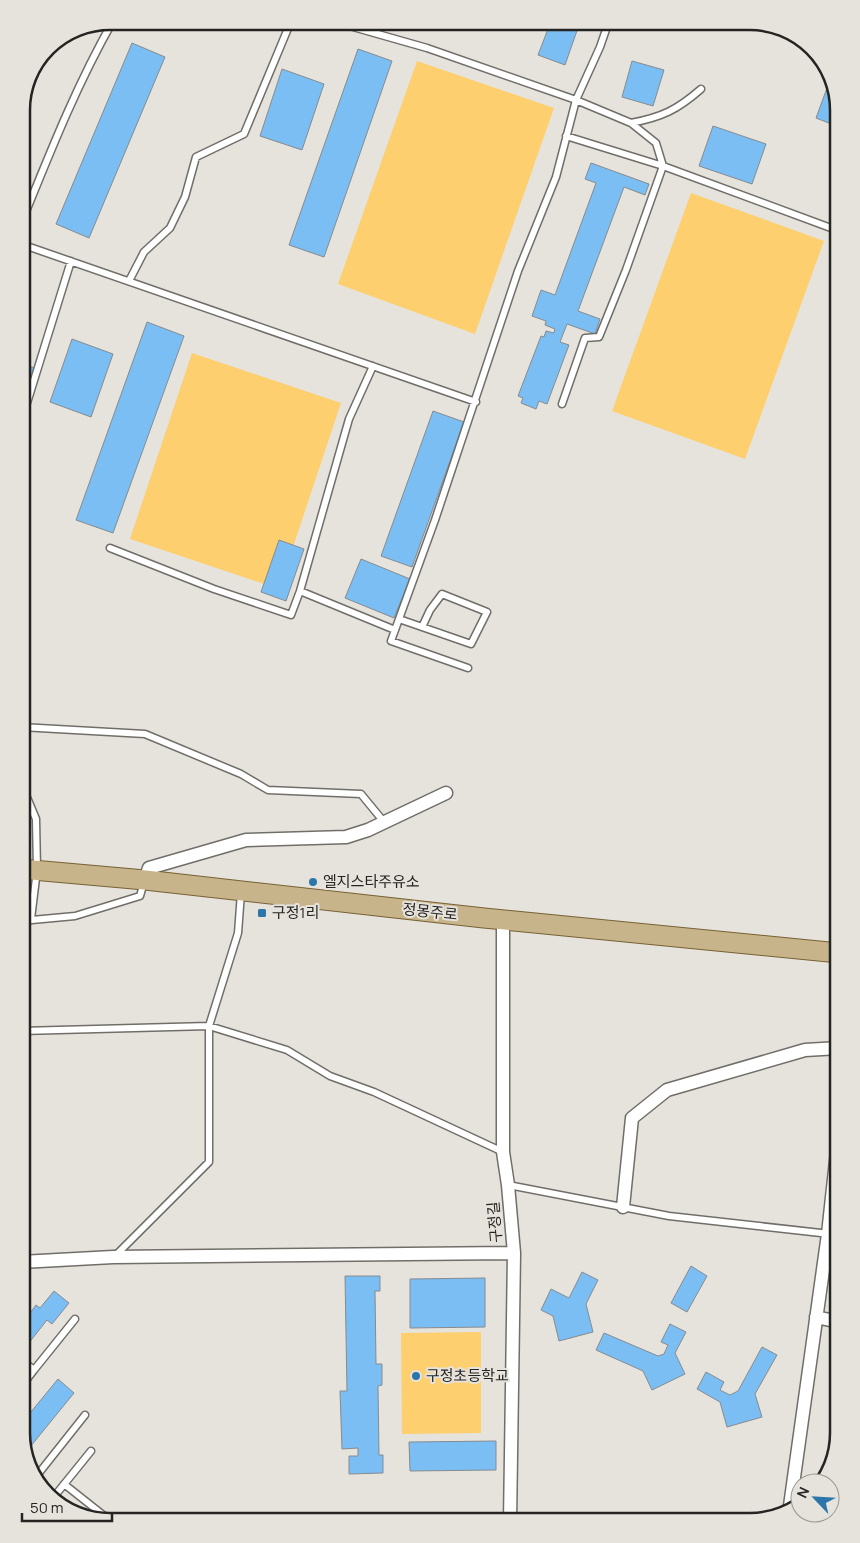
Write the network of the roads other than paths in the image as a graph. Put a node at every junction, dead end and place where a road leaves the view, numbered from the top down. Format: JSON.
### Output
{"nodes":[{"id":1,"x":108,"y":30,"type":"edge"},
{"id":2,"x":287,"y":30,"type":"edge"},
{"id":3,"x":364,"y":30,"type":"edge"},
{"id":4,"x":607,"y":30,"type":"edge"},
{"id":5,"x":701,"y":89,"type":"dead end"},
{"id":6,"x":576,"y":100,"type":"junction"},
{"id":7,"x":631,"y":123,"type":"junction"},
{"id":8,"x":566,"y":136,"type":"junction"},
{"id":9,"x":663,"y":166,"type":"junction"},
{"id":10,"x":30,"y":201,"type":"edge"},
{"id":11,"x":830,"y":229,"type":"edge"},
{"id":12,"x":30,"y":247,"type":"edge"},
{"id":13,"x":71,"y":261,"type":"junction"},
{"id":14,"x":128,"y":281,"type":"junction"},
{"id":15,"x":373,"y":366,"type":"junction"},
{"id":16,"x":30,"y":392,"type":"edge"},
{"id":17,"x":476,"y":402,"type":"junction"},
{"id":18,"x":562,"y":404,"type":"dead end"},
{"id":19,"x":110,"y":548,"type":"dead end"},
{"id":20,"x":300,"y":591,"type":"junction"},
{"id":21,"x":399,"y":620,"type":"junction"},
{"id":22,"x":422,"y":627,"type":"junction"},
{"id":23,"x":395,"y":630,"type":"junction"},
{"id":24,"x":468,"y":668,"type":"dead end"},
{"id":25,"x":30,"y":728,"type":"edge"},
{"id":26,"x":446,"y":793,"type":"dead end"},
{"id":27,"x":30,"y":805,"type":"edge"},
{"id":28,"x":384,"y":822,"type":"junction"},
{"id":29,"x":30,"y":862,"type":"edge"},
{"id":30,"x":30,"y":869,"type":"edge"},
{"id":31,"x":145,"y":880,"type":"junction"},
{"id":32,"x":241,"y":891,"type":"junction"},
{"id":33,"x":30,"y":894,"type":"edge"},
{"id":34,"x":31,"y":919,"type":"joint"},
{"id":35,"x":503,"y":920,"type":"junction"},
{"id":36,"x":830,"y":951,"type":"edge"},
{"id":37,"x":209,"y":1026,"type":"junction"},
{"id":38,"x":30,"y":1031,"type":"edge"},
{"id":39,"x":830,"y":1049,"type":"edge"},
{"id":40,"x":503,"y":1152,"type":"junction"},
{"id":41,"x":508,"y":1185,"type":"junction"},
{"id":42,"x":623,"y":1207,"type":"junction"},
{"id":43,"x":830,"y":1235,"type":"edge"},
{"id":44,"x":830,"y":1249,"type":"edge"},
{"id":45,"x":514,"y":1253,"type":"junction"},
{"id":46,"x":113,"y":1258,"type":"junction"},
{"id":47,"x":30,"y":1262,"type":"edge"},
{"id":48,"x":816,"y":1317,"type":"junction"},
{"id":49,"x":74,"y":1319,"type":"dead end"},
{"id":50,"x":830,"y":1320,"type":"edge"},
{"id":51,"x":30,"y":1367,"type":"edge"},
{"id":52,"x":34,"y":1370,"type":"junction"},
{"id":53,"x":30,"y":1375,"type":"edge"},
{"id":54,"x":85,"y":1415,"type":"dead end"},
{"id":55,"x":91,"y":1451,"type":"dead end"},
{"id":56,"x":40,"y":1472,"type":"edge"},
{"id":57,"x":64,"y":1484,"type":"junction"},
{"id":58,"x":57,"y":1493,"type":"edge"},
{"id":59,"x":791,"y":1502,"type":"edge"},
{"id":60,"x":99,"y":1512,"type":"edge"},
{"id":61,"x":510,"y":1513,"type":"edge"}],
"edges":[{"from":1,"to":10,"type":"lane"},
{"from":2,"to":14,"type":"lane"},
{"from":3,"to":6,"type":"lane"},
{"from":4,"to":6,"type":"lane"},
{"from":5,"to":7,"type":"lane"},
{"from":6,"to":7,"type":"lane"},
{"from":6,"to":8,"type":"lane"},
{"from":7,"to":9,"type":"lane"},
{"from":8,"to":9,"type":"lane"},
{"from":8,"to":17,"type":"lane"},
{"from":9,"to":11,"type":"lane"},
{"from":9,"to":18,"type":"lane"},
{"from":12,"to":13,"type":"lane"},
{"from":13,"to":14,"type":"lane"},
{"from":13,"to":16,"type":"lane"},
{"from":14,"to":15,"type":"lane"},
{"from":15,"to":17,"type":"lane"},
{"from":15,"to":20,"type":"lane"},
{"from":17,"to":21,"type":"lane"},
{"from":19,"to":20,"type":"lane"},
{"from":20,"to":23,"type":"lane"},
{"from":21,"to":22,"type":"lane"},
{"from":21,"to":23,"type":"lane"},
{"from":22,"to":22,"type":"lane"},
{"from":23,"to":24,"type":"lane"},
{"from":25,"to":28,"type":"lane"},
{"from":26,"to":28,"type":"street"},
{"from":27,"to":29,"type":"lane"},
{"from":28,"to":31,"type":"street"},
{"from":30,"to":31,"type":"main road","name":"정몽주로"},
{"from":31,"to":32,"type":"main road","name":"정몽주로"},
{"from":31,"to":34,"type":"lane"},
{"from":32,"to":35,"type":"main road","name":"정몽주로"},
{"from":32,"to":37,"type":"lane"},
{"from":33,"to":34,"type":"lane"},
{"from":35,"to":36,"type":"main road","name":"정몽주로"},
{"from":35,"to":40,"type":"street","name":"구정길"},
{"from":37,"to":38,"type":"lane"},
{"from":37,"to":40,"type":"lane"},
{"from":37,"to":46,"type":"lane"},
{"from":39,"to":42,"type":"street"},
{"from":40,"to":41,"type":"street","name":"구정길"},
{"from":41,"to":42,"type":"lane"},
{"from":41,"to":45,"type":"street","name":"구정길"},
{"from":42,"to":43,"type":"lane"},
{"from":44,"to":48,"type":"street"},
{"from":45,"to":46,"type":"street"},
{"from":45,"to":61,"type":"street","name":"구정길"},
{"from":46,"to":47,"type":"street"},
{"from":48,"to":50,"type":"street"},
{"from":48,"to":59,"type":"street"},
{"from":49,"to":52,"type":"lane"},
{"from":51,"to":52,"type":"lane"},
{"from":52,"to":53,"type":"lane"},
{"from":54,"to":56,"type":"lane"},
{"from":55,"to":57,"type":"lane"},
{"from":57,"to":58,"type":"lane"},
{"from":57,"to":60,"type":"lane"}]}
